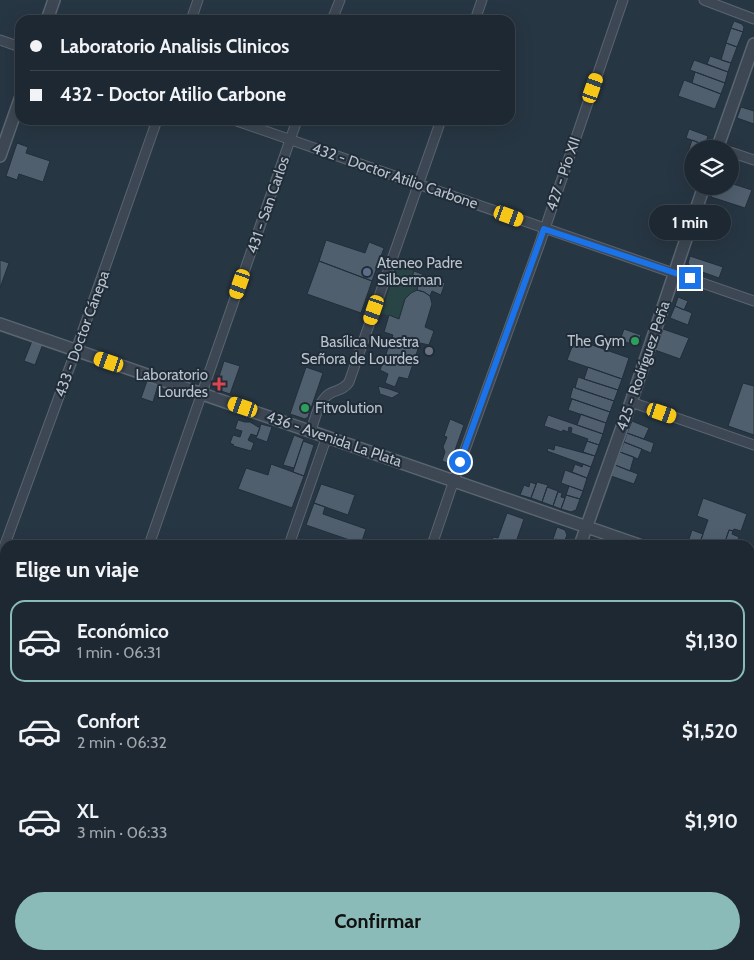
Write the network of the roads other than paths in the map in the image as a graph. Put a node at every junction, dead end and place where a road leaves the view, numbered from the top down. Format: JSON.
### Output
{"nodes":[{"id":1,"x":54,"y":0,"type":"edge"},
{"id":2,"x":198,"y":0,"type":"edge"},
{"id":3,"x":340,"y":0,"type":"edge"},
{"id":4,"x":482,"y":0,"type":"edge"},
{"id":5,"x":623,"y":0,"type":"edge"},
{"id":6,"x":704,"y":0,"type":"edge"},
{"id":7,"x":49,"y":15,"type":"edge"},
{"id":8,"x":193,"y":15,"type":"edge"},
{"id":9,"x":334,"y":15,"type":"edge"},
{"id":10,"x":477,"y":15,"type":"edge"},
{"id":11,"x":754,"y":19,"type":"edge"},
{"id":12,"x":0,"y":40,"type":"edge"},
{"id":13,"x":754,"y":44,"type":"edge"},
{"id":14,"x":15,"y":45,"type":"edge"},
{"id":15,"x":15,"y":113,"type":"edge"},
{"id":16,"x":155,"y":125,"type":"edge"},
{"id":17,"x":249,"y":125,"type":"edge"},
{"id":18,"x":295,"y":125,"type":"edge"},
{"id":19,"x":439,"y":125,"type":"edge"},
{"id":20,"x":291,"y":139,"type":"junction"},
{"id":21,"x":722,"y":140,"type":"edge"},
{"id":22,"x":739,"y":155,"type":"edge"},
{"id":23,"x":0,"y":156,"type":"edge"},
{"id":24,"x":754,"y":160,"type":"edge"},
{"id":25,"x":419,"y":183,"type":"junction"},
{"id":26,"x":701,"y":195,"type":"edge"},
{"id":27,"x":544,"y":229,"type":"junction"},
{"id":28,"x":674,"y":273,"type":"junction"},
{"id":29,"x":754,"y":301,"type":"edge"},
{"id":30,"x":0,"y":324,"type":"edge"},
{"id":31,"x":76,"y":350,"type":"junction"},
{"id":32,"x":202,"y":393,"type":"junction"},
{"id":33,"x":631,"y":402,"type":"junction"},
{"id":34,"x":311,"y":431,"type":"junction"},
{"id":35,"x":327,"y":436,"type":"junction"},
{"id":36,"x":754,"y":445,"type":"edge"},
{"id":37,"x":454,"y":480,"type":"junction"},
{"id":38,"x":587,"y":526,"type":"junction"},
{"id":39,"x":5,"y":540,"type":"edge"},
{"id":40,"x":151,"y":540,"type":"edge"},
{"id":41,"x":291,"y":540,"type":"edge"},
{"id":42,"x":434,"y":540,"type":"edge"},
{"id":43,"x":582,"y":540,"type":"edge"},
{"id":44,"x":625,"y":540,"type":"edge"}],
"edges":[{"from":1,"to":7,"type":"street"},
{"from":2,"to":8,"type":"street"},
{"from":3,"to":9,"type":"street"},
{"from":4,"to":10,"type":"street"},
{"from":5,"to":27,"type":"street","name":"427 - Pío XII"},
{"from":6,"to":11,"type":"street"},
{"from":12,"to":14,"type":"street"},
{"from":13,"to":21,"type":"street"},
{"from":15,"to":23,"type":"street"},
{"from":16,"to":31,"type":"street","name":"433 - Doctor Cánepa"},
{"from":17,"to":20,"type":"street","name":"432 - Doctor Atilio Carbone"},
{"from":18,"to":20,"type":"street","name":"431 - San Carlos"},
{"from":19,"to":25,"type":"street"},
{"from":20,"to":25,"type":"street","name":"432 - Doctor Atilio Carbone"},
{"from":20,"to":32,"type":"street","name":"431 - San Carlos"},
{"from":22,"to":24,"type":"street"},
{"from":25,"to":27,"type":"street","name":"432 - Doctor Atilio Carbone"},
{"from":25,"to":34,"type":"street"},
{"from":26,"to":28,"type":"street","name":"425 - Rodríguez Peña"},
{"from":27,"to":28,"type":"street","name":"432 - Doctor Atilio Carbone"},
{"from":27,"to":37,"type":"street","name":"427 - Pío XII"},
{"from":28,"to":29,"type":"street","name":"432 - Doctor Atilio Carbone"},
{"from":28,"to":33,"type":"street","name":"425 - Rodríguez Peña"},
{"from":30,"to":31,"type":"street","name":"436 - Avenida La Plata"},
{"from":31,"to":32,"type":"street","name":"436 - Avenida La Plata"},
{"from":31,"to":39,"type":"street","name":"433 - Doctor Cánepa"},
{"from":32,"to":34,"type":"street","name":"436 - Avenida La Plata"},
{"from":32,"to":40,"type":"street","name":"431 - San Carlos"},
{"from":33,"to":36,"type":"street"},
{"from":33,"to":38,"type":"street","name":"425 - Rodríguez Peña"},
{"from":34,"to":35,"type":"street","name":"436 - Avenida La Plata"},
{"from":35,"to":37,"type":"street","name":"436 - Avenida La Plata"},
{"from":35,"to":41,"type":"street"},
{"from":37,"to":38,"type":"street","name":"436 - Avenida La Plata"},
{"from":37,"to":42,"type":"street","name":"427 - Pío XII"},
{"from":38,"to":43,"type":"street","name":"425 - Rodríguez Peña"},
{"from":38,"to":44,"type":"street","name":"436 - Avenida La Plata"}]}
